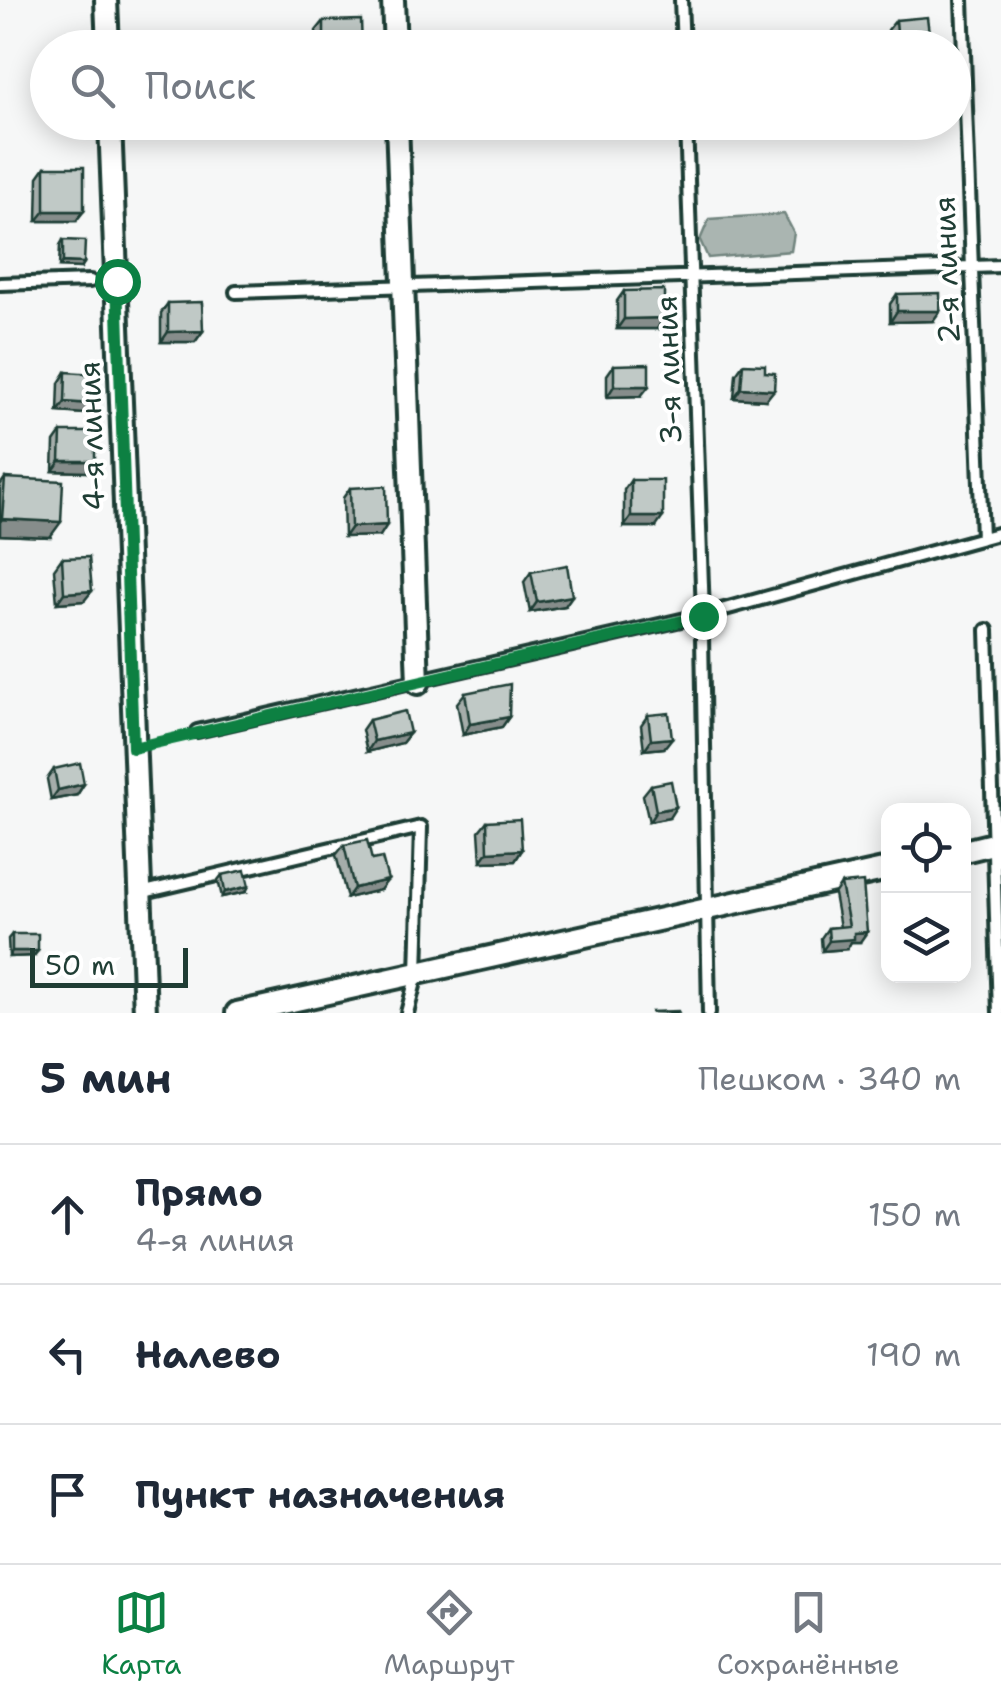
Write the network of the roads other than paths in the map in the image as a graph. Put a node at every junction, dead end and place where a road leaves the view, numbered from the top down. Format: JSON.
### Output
{"nodes":[{"id":1,"x":106,"y":0,"type":"edge"},
{"id":2,"x":393,"y":0,"type":"edge"},
{"id":3,"x":681,"y":0,"type":"edge"},
{"id":4,"x":962,"y":0,"type":"edge"},
{"id":5,"x":107,"y":30,"type":"edge"},
{"id":6,"x":394,"y":30,"type":"edge"},
{"id":7,"x":682,"y":30,"type":"edge"},
{"id":8,"x":963,"y":30,"type":"edge"},
{"id":9,"x":111,"y":140,"type":"edge"},
{"id":10,"x":399,"y":140,"type":"edge"},
{"id":11,"x":687,"y":140,"type":"edge"},
{"id":12,"x":967,"y":140,"type":"edge"},
{"id":13,"x":1001,"y":266,"type":"edge"},
{"id":14,"x":972,"y":267,"type":"junction"},
{"id":15,"x":691,"y":277,"type":"junction"},
{"id":16,"x":90,"y":282,"type":"dead end"},
{"id":17,"x":0,"y":284,"type":"edge"},
{"id":18,"x":404,"y":285,"type":"junction"},
{"id":19,"x":236,"y":292,"type":"dead end"},
{"id":20,"x":1001,"y":533,"type":"edge"},
{"id":21,"x":982,"y":538,"type":"junction"},
{"id":22,"x":703,"y":616,"type":"junction"},
{"id":23,"x":986,"y":630,"type":"dead end"},
{"id":24,"x":702,"y":636,"type":"dead end"},
{"id":25,"x":418,"y":684,"type":"junction"},
{"id":26,"x":197,"y":731,"type":"road end"},
{"id":27,"x":998,"y":843,"type":"edge"},
{"id":28,"x":971,"y":849,"type":"edge"},
{"id":29,"x":881,"y":871,"type":"edge"},
{"id":30,"x":139,"y":893,"type":"junction"},
{"id":31,"x":707,"y":912,"type":"junction"},
{"id":32,"x":417,"y":974,"type":"junction"},
{"id":33,"x":145,"y":1013,"type":"edge"},
{"id":34,"x":237,"y":1013,"type":"edge"},
{"id":35,"x":407,"y":1013,"type":"edge"},
{"id":36,"x":709,"y":1013,"type":"edge"},
{"id":37,"x":999,"y":1013,"type":"edge"}],
"edges":[{"from":1,"to":5,"type":"street"},
{"from":2,"to":6,"type":"street"},
{"from":3,"to":7,"type":"lane"},
{"from":4,"to":8,"type":"lane","name":"2-я линия"},
{"from":9,"to":30,"type":"street","name":"4-я линия"},
{"from":10,"to":18,"type":"street"},
{"from":11,"to":15,"type":"lane","name":"3-я линия"},
{"from":12,"to":14,"type":"lane","name":"2-я линия"},
{"from":13,"to":14,"type":"lane"},
{"from":14,"to":15,"type":"lane"},
{"from":14,"to":21,"type":"lane","name":"2-я линия"},
{"from":15,"to":18,"type":"lane"},
{"from":15,"to":22,"type":"lane","name":"3-я линия"},
{"from":16,"to":17,"type":"lane"},
{"from":18,"to":19,"type":"lane"},
{"from":18,"to":25,"type":"street"},
{"from":20,"to":21,"type":"lane"},
{"from":21,"to":22,"type":"lane"},
{"from":22,"to":25,"type":"lane"},
{"from":23,"to":27,"type":"lane"},
{"from":24,"to":31,"type":"lane"},
{"from":25,"to":26,"type":"lane"},
{"from":27,"to":28,"type":"street"},
{"from":27,"to":37,"type":"lane"},
{"from":29,"to":31,"type":"street"},
{"from":30,"to":32,"type":"lane"},
{"from":30,"to":33,"type":"street","name":"4-я линия"},
{"from":31,"to":32,"type":"street"},
{"from":31,"to":36,"type":"lane"},
{"from":32,"to":34,"type":"street"},
{"from":32,"to":35,"type":"lane"}]}
